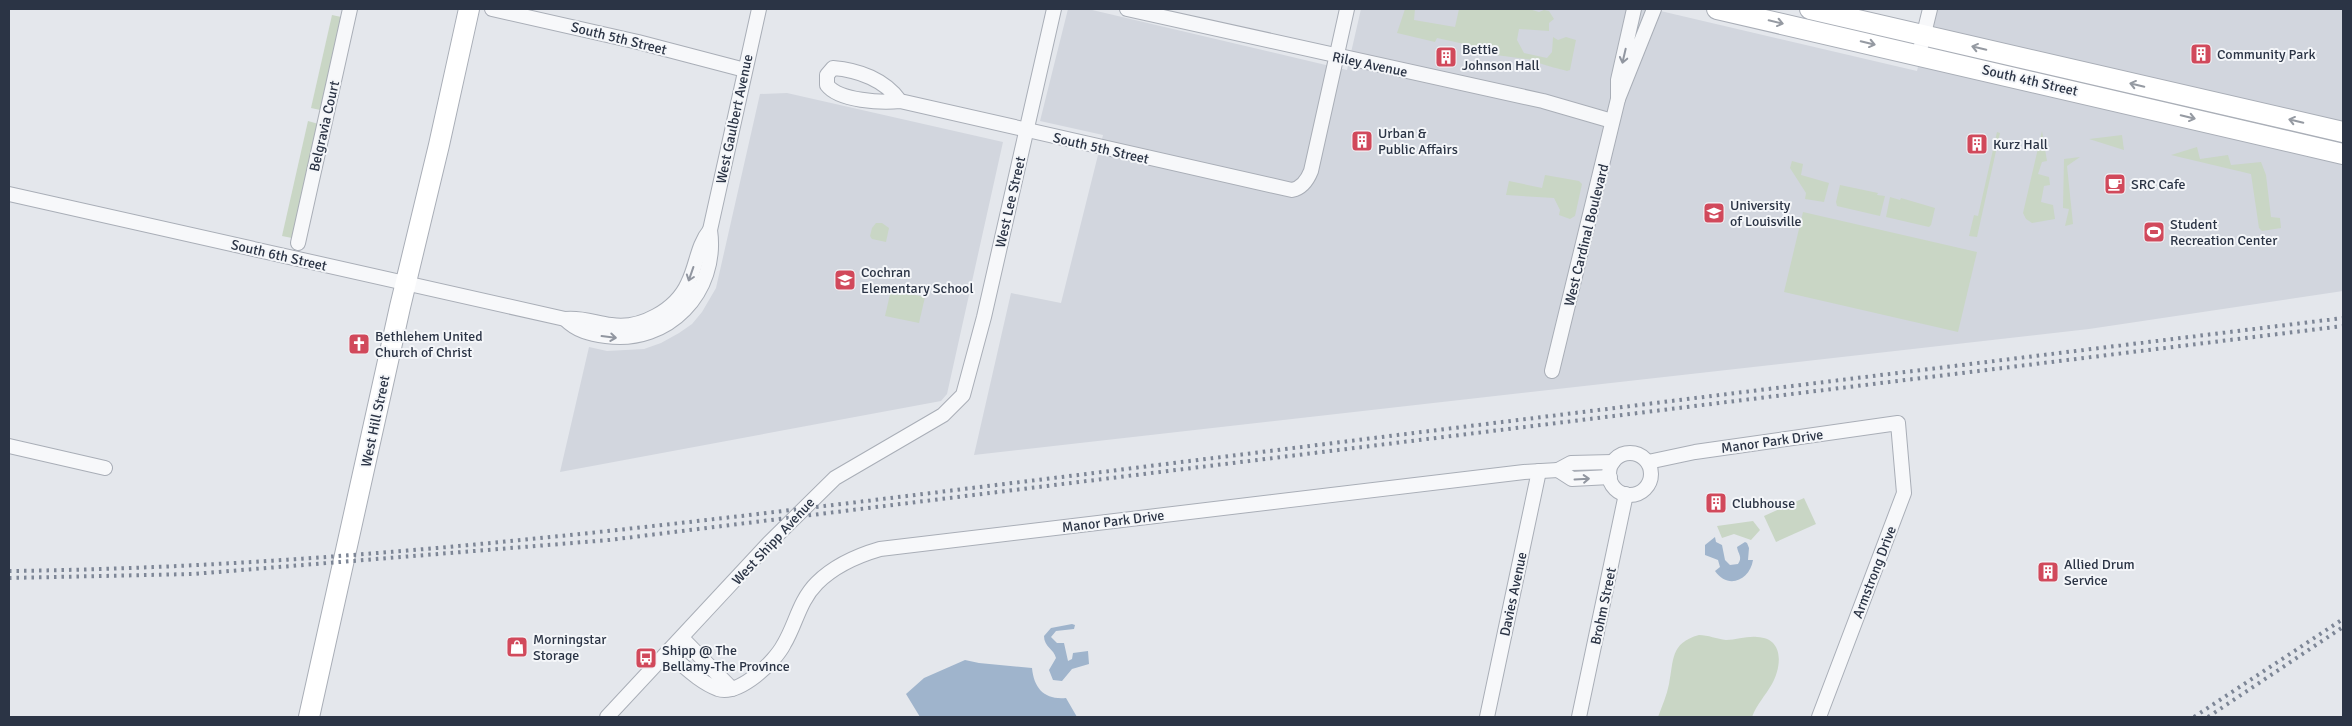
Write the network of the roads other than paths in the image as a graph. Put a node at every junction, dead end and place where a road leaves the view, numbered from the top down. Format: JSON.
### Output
{"nodes":[{"id":1,"x":350,"y":9,"type":"edge"},
{"id":2,"x":469,"y":9,"type":"edge"},
{"id":3,"x":492,"y":9,"type":"edge"},
{"id":4,"x":759,"y":9,"type":"edge"},
{"id":5,"x":1054,"y":9,"type":"edge"},
{"id":6,"x":1127,"y":9,"type":"edge"},
{"id":7,"x":1347,"y":9,"type":"edge"},
{"id":8,"x":1634,"y":9,"type":"edge"},
{"id":9,"x":1654,"y":9,"type":"edge"},
{"id":10,"x":1717,"y":9,"type":"edge"},
{"id":11,"x":1810,"y":9,"type":"edge"},
{"id":12,"x":1930,"y":9,"type":"edge"},
{"id":13,"x":1921,"y":45,"type":"junction"},
{"id":14,"x":1336,"y":57,"type":"junction"},
{"id":15,"x":745,"y":70,"type":"junction"},
{"id":16,"x":1618,"y":99,"type":"junction"},
{"id":17,"x":900,"y":101,"type":"junction"},
{"id":18,"x":1612,"y":121,"type":"junction"},
{"id":19,"x":1026,"y":131,"type":"junction"},
{"id":20,"x":2343,"y":132,"type":"edge"},
{"id":21,"x":2343,"y":154,"type":"edge"},
{"id":22,"x":9,"y":194,"type":"edge"},
{"id":23,"x":298,"y":243,"type":"dead end"},
{"id":24,"x":407,"y":283,"type":"junction"},
{"id":25,"x":549,"y":316,"type":"joint"},
{"id":26,"x":1552,"y":371,"type":"dead end"},
{"id":27,"x":963,"y":395,"type":"joint"},
{"id":28,"x":1898,"y":423,"type":"joint"},
{"id":29,"x":9,"y":446,"type":"edge"},
{"id":30,"x":1613,"y":462,"type":"junction"},
{"id":31,"x":1648,"y":462,"type":"junction"},
{"id":32,"x":105,"y":468,"type":"dead end"},
{"id":33,"x":1558,"y":470,"type":"junction"},
{"id":34,"x":1539,"y":471,"type":"junction"},
{"id":35,"x":1610,"y":478,"type":"junction"},
{"id":36,"x":1626,"y":494,"type":"junction"},
{"id":37,"x":682,"y":638,"type":"junction"},
{"id":38,"x":668,"y":653,"type":"junction"},
{"id":39,"x":732,"y":689,"type":"junction"},
{"id":40,"x":309,"y":717,"type":"edge"},
{"id":41,"x":607,"y":717,"type":"edge"},
{"id":42,"x":1487,"y":717,"type":"edge"},
{"id":43,"x":1579,"y":717,"type":"edge"},
{"id":44,"x":1819,"y":717,"type":"edge"}],
"edges":[{"from":1,"to":23,"type":"street","name":"Belgravia Court"},
{"from":2,"to":24,"type":"main road","name":"West Hill Street"},
{"from":3,"to":15,"type":"street","name":"South 5th Street"},
{"from":4,"to":15,"type":"street","name":"West Gaulbert Avenue"},
{"from":5,"to":19,"type":"street","name":"West Lee Street"},
{"from":6,"to":14,"type":"street","name":"Riley Avenue"},
{"from":7,"to":14,"type":"street"},
{"from":8,"to":16,"type":"street","name":"West Cardinal Boulevard","one_way":true},
{"from":9,"to":16,"type":"street","name":"West Cardinal Boulevard"},
{"from":10,"to":13,"type":"main road","name":"South 4th Street","one_way":true},
{"from":11,"to":13,"type":"main road","name":"South 4th Street"},
{"from":12,"to":13,"type":"street"},
{"from":20,"to":13,"type":"main road","name":"South 4th Street","one_way":true},
{"from":13,"to":21,"type":"main road","name":"South 4th Street","one_way":true},
{"from":14,"to":18,"type":"street","name":"Riley Avenue"},
{"from":14,"to":19,"type":"street","name":"South 5th Street"},
{"from":15,"to":25,"type":"street","name":"West Gaulbert Avenue"},
{"from":16,"to":18,"type":"street","name":"West Cardinal Boulevard"},
{"from":17,"to":17,"type":"street","name":"South 5th Street"},
{"from":17,"to":19,"type":"street","name":"South 5th Street"},
{"from":18,"to":26,"type":"street","name":"West Cardinal Boulevard"},
{"from":19,"to":27,"type":"street","name":"West Lee Street"},
{"from":22,"to":24,"type":"street","name":"South 6th Street"},
{"from":24,"to":25,"type":"street","name":"South 6th Street"},
{"from":24,"to":40,"type":"main road","name":"West Hill Street"},
{"from":27,"to":37,"type":"street","name":"West Shipp Avenue"},
{"from":28,"to":31,"type":"street","name":"Manor Park Drive"},
{"from":28,"to":44,"type":"street","name":"Armstrong Drive"},
{"from":29,"to":32,"type":"street"},
{"from":30,"to":31,"type":"street","name":"Manor Park Drive"},
{"from":30,"to":33,"type":"street","name":"Manor Park Drive"},
{"from":30,"to":35,"type":"street"},
{"from":31,"to":36,"type":"street"},
{"from":33,"to":34,"type":"street","name":"Manor Park Drive"},
{"from":33,"to":35,"type":"street","name":"Manor Park Drive","one_way":true},
{"from":34,"to":39,"type":"street","name":"Manor Park Drive"},
{"from":34,"to":42,"type":"street","name":"Davies Avenue"},
{"from":35,"to":36,"type":"street"},
{"from":36,"to":43,"type":"street","name":"Brohm Street"},
{"from":37,"to":38,"type":"street","name":"West Shipp Avenue"},
{"from":37,"to":39,"type":"street"},
{"from":38,"to":39,"type":"street"},
{"from":38,"to":41,"type":"street","name":"West Shipp Avenue"}]}
